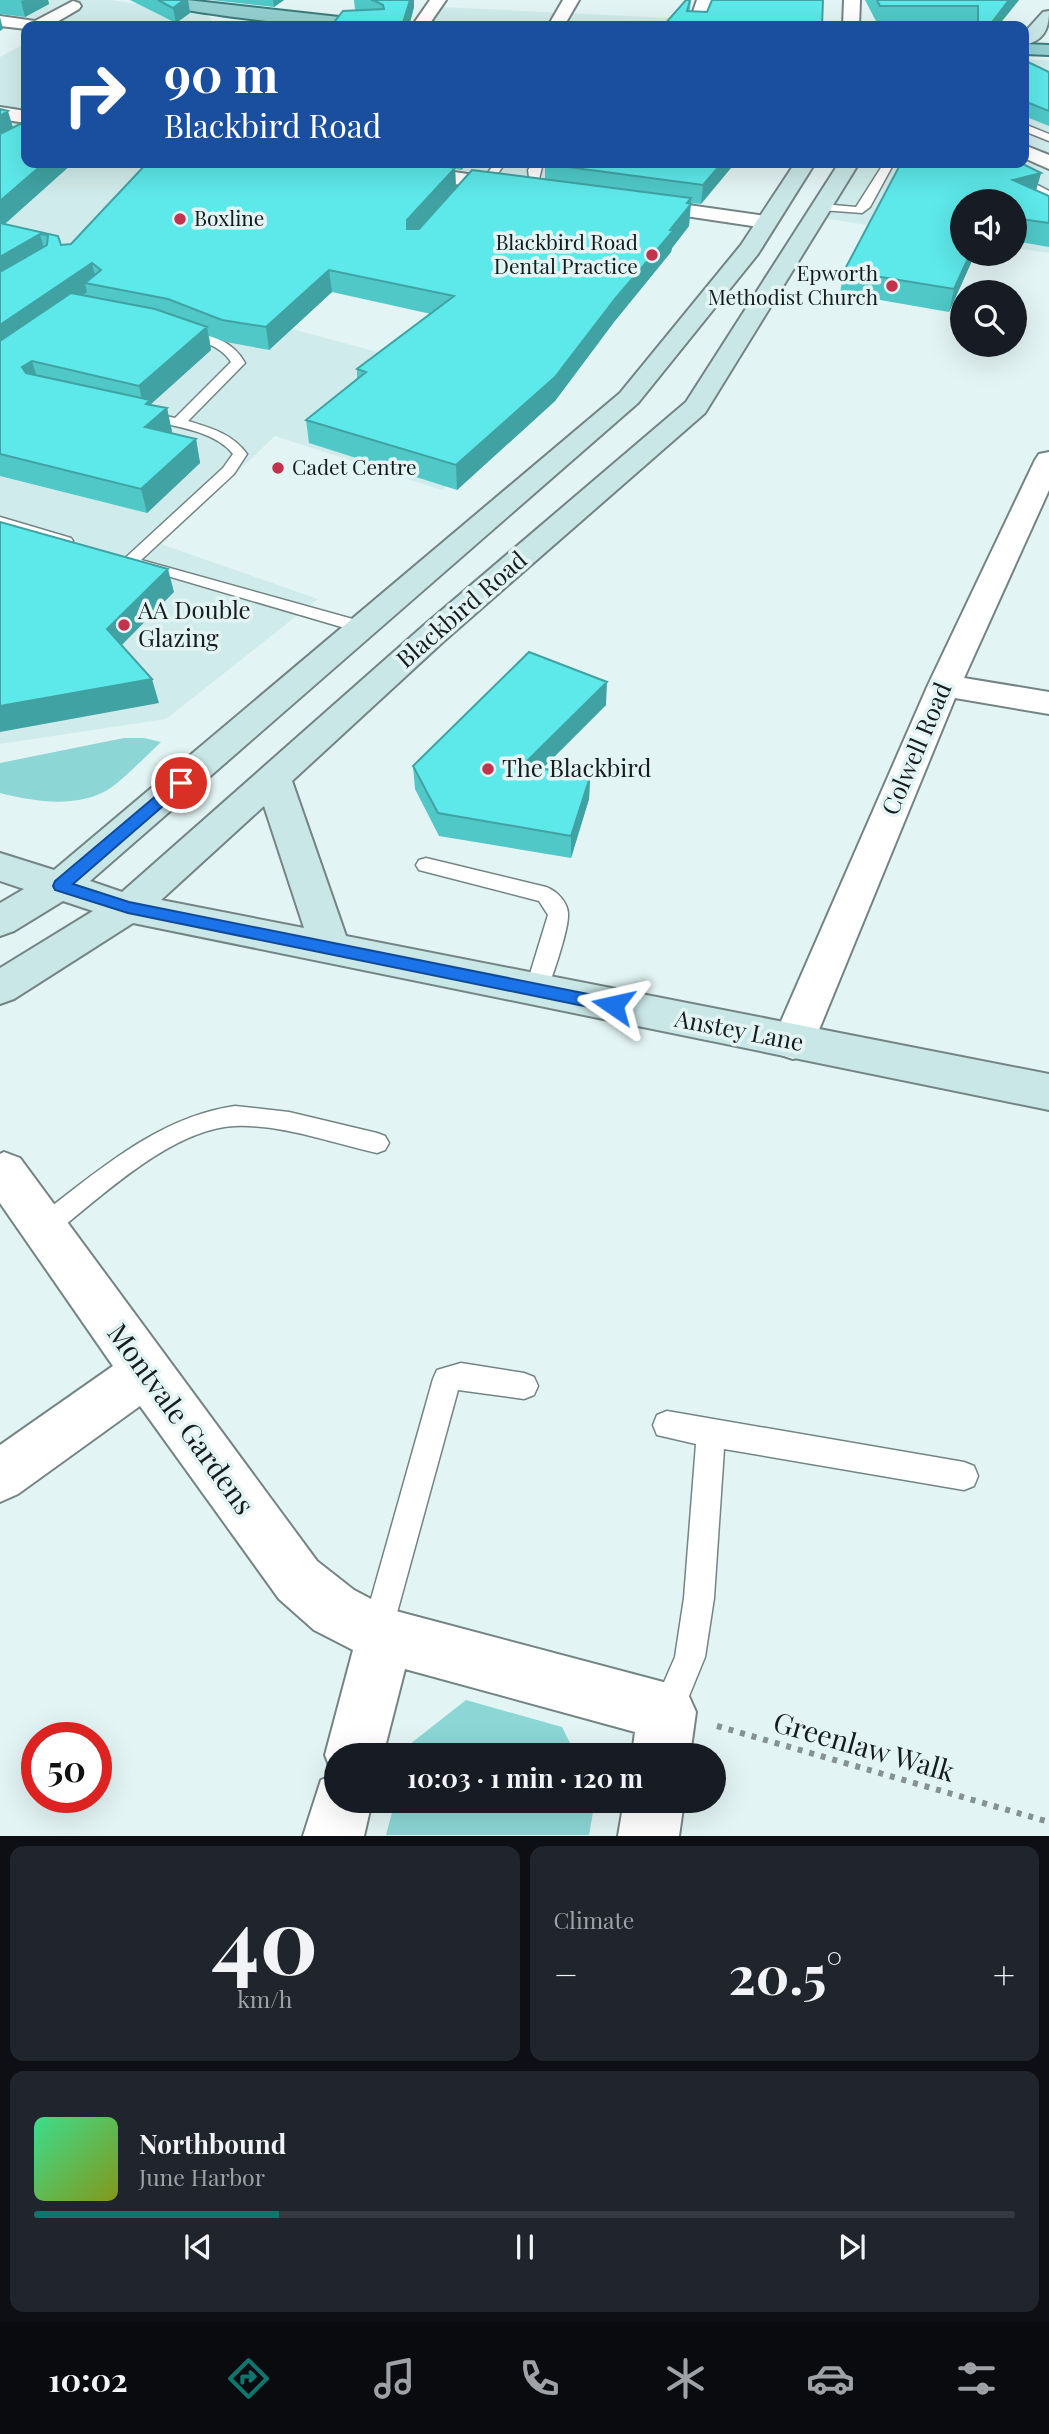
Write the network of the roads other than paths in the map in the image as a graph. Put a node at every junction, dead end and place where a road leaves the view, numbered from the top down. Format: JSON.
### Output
{"nodes":[{"id":1,"x":152,"y":0,"type":"edge"},
{"id":2,"x":438,"y":0,"type":"edge"},
{"id":3,"x":571,"y":0,"type":"edge"},
{"id":4,"x":705,"y":0,"type":"edge"},
{"id":5,"x":852,"y":0,"type":"edge"},
{"id":6,"x":73,"y":6,"type":"dead end"},
{"id":7,"x":1049,"y":16,"type":"edge"},
{"id":8,"x":0,"y":21,"type":"edge"},
{"id":9,"x":48,"y":21,"type":"edge"},
{"id":10,"x":324,"y":21,"type":"edge"},
{"id":11,"x":423,"y":21,"type":"edge"},
{"id":12,"x":559,"y":21,"type":"edge"},
{"id":13,"x":698,"y":21,"type":"edge"},
{"id":14,"x":851,"y":21,"type":"edge"},
{"id":15,"x":21,"y":24,"type":"edge"},
{"id":16,"x":21,"y":36,"type":"edge"},
{"id":17,"x":1029,"y":39,"type":"edge"},
{"id":18,"x":1029,"y":42,"type":"edge"},
{"id":19,"x":9,"y":43,"type":"dead end"},
{"id":20,"x":1049,"y":50,"type":"edge"},
{"id":21,"x":1029,"y":56,"type":"edge"},
{"id":22,"x":1029,"y":58,"type":"edge"},
{"id":23,"x":1049,"y":60,"type":"edge"},
{"id":24,"x":0,"y":113,"type":"edge"},
{"id":25,"x":21,"y":116,"type":"edge"},
{"id":26,"x":1029,"y":129,"type":"edge"},
{"id":27,"x":1049,"y":138,"type":"edge"},
{"id":28,"x":1029,"y":153,"type":"edge"},
{"id":29,"x":1049,"y":163,"type":"edge"},
{"id":30,"x":380,"y":168,"type":"edge"},
{"id":31,"x":494,"y":168,"type":"edge"},
{"id":32,"x":535,"y":168,"type":"edge"},
{"id":33,"x":802,"y":168,"type":"edge"},
{"id":34,"x":846,"y":168,"type":"edge"},
{"id":35,"x":886,"y":168,"type":"edge"},
{"id":36,"x":997,"y":168,"type":"edge"},
{"id":37,"x":535,"y":177,"type":"edge"},
{"id":38,"x":475,"y":184,"type":"junction"},
{"id":39,"x":553,"y":192,"type":"edge"},
{"id":40,"x":1049,"y":195,"type":"edge"},
{"id":41,"x":619,"y":201,"type":"edge"},
{"id":42,"x":822,"y":207,"type":"junction"},
{"id":43,"x":765,"y":222,"type":"junction"},
{"id":44,"x":724,"y":281,"type":"junction"},
{"id":45,"x":772,"y":287,"type":"junction"},
{"id":46,"x":166,"y":328,"type":"edge"},
{"id":47,"x":127,"y":411,"type":"edge"},
{"id":48,"x":178,"y":423,"type":"junction"},
{"id":49,"x":1049,"y":460,"type":"edge"},
{"id":50,"x":0,"y":522,"type":"edge"},
{"id":51,"x":79,"y":545,"type":"edge"},
{"id":52,"x":362,"y":628,"type":"junction"},
{"id":53,"x":944,"y":685,"type":"junction"},
{"id":54,"x":1049,"y":703,"type":"edge"},
{"id":55,"x":273,"y":778,"type":"junction"},
{"id":56,"x":426,"y":865,"type":"dead end"},
{"id":57,"x":0,"y":867,"type":"edge"},
{"id":58,"x":61,"y":886,"type":"junction"},
{"id":59,"x":128,"y":908,"type":"junction"},
{"id":60,"x":0,"y":921,"type":"edge"},
{"id":61,"x":330,"y":948,"type":"junction"},
{"id":62,"x":0,"y":988,"type":"edge"},
{"id":63,"x":536,"y":990,"type":"junction"},
{"id":64,"x":793,"y":1042,"type":"junction"},
{"id":65,"x":1049,"y":1092,"type":"edge"},
{"id":66,"x":377,"y":1143,"type":"dead end"},
{"id":67,"x":4,"y":1172,"type":"dead end"},
{"id":68,"x":44,"y":1227,"type":"junction"},
{"id":69,"x":146,"y":1372,"type":"junction"},
{"id":70,"x":524,"y":1386,"type":"dead end"},
{"id":71,"x":667,"y":1425,"type":"dead end"},
{"id":72,"x":711,"y":1433,"type":"junction"},
{"id":73,"x":0,"y":1476,"type":"edge"},
{"id":74,"x":964,"y":1476,"type":"dead end"},
{"id":75,"x":381,"y":1633,"type":"junction"},
{"id":76,"x":664,"y":1734,"type":"edge"},
{"id":77,"x":357,"y":1743,"type":"edge"},
{"id":78,"x":339,"y":1813,"type":"edge"},
{"id":79,"x":652,"y":1813,"type":"edge"},
{"id":80,"x":333,"y":1836,"type":"edge"},
{"id":81,"x":648,"y":1836,"type":"edge"}],
"edges":[{"from":1,"to":10,"type":"main road"},
{"from":2,"to":11,"type":"street"},
{"from":3,"to":12,"type":"street"},
{"from":4,"to":13,"type":"street"},
{"from":5,"to":14,"type":"street"},
{"from":6,"to":9,"type":"street"},
{"from":7,"to":17,"type":"main road"},
{"from":8,"to":15,"type":"street"},
{"from":16,"to":19,"type":"street"},
{"from":18,"to":20,"type":"main road"},
{"from":20,"to":21,"type":"main road"},
{"from":22,"to":23,"type":"main road"},
{"from":24,"to":25,"type":"street"},
{"from":26,"to":27,"type":"lane"},
{"from":28,"to":29,"type":"street"},
{"from":30,"to":38,"type":"street"},
{"from":31,"to":38,"type":"lane"},
{"from":32,"to":37,"type":"lane"},
{"from":33,"to":43,"type":"main road"},
{"from":34,"to":42,"type":"main road","name":"Blackbird Road"},
{"from":35,"to":42,"type":"lane"},
{"from":36,"to":40,"type":"lane"},
{"from":38,"to":39,"type":"street"},
{"from":41,"to":43,"type":"street"},
{"from":42,"to":45,"type":"main road","name":"Blackbird Road"},
{"from":43,"to":44,"type":"main road"},
{"from":44,"to":45,"type":"main road"},
{"from":44,"to":52,"type":"main road"},
{"from":45,"to":55,"type":"main road","name":"Blackbird Road"},
{"from":46,"to":48,"type":"lane"},
{"from":47,"to":48,"type":"lane"},
{"from":48,"to":52,"type":"lane"},
{"from":49,"to":53,"type":"street","name":"Colwell Road"},
{"from":50,"to":51,"type":"lane"},
{"from":52,"to":58,"type":"main road"},
{"from":53,"to":54,"type":"street"},
{"from":53,"to":64,"type":"street","name":"Colwell Road"},
{"from":55,"to":59,"type":"main road","name":"Blackbird Road"},
{"from":55,"to":61,"type":"main road"},
{"from":56,"to":63,"type":"lane"},
{"from":57,"to":58,"type":"main road","name":"Anstey Lane"},
{"from":58,"to":59,"type":"main road","name":"Anstey Lane"},
{"from":58,"to":60,"type":"main road"},
{"from":59,"to":61,"type":"main road","name":"Anstey Lane"},
{"from":59,"to":62,"type":"main road","name":"Blackbird Road"},
{"from":61,"to":63,"type":"main road","name":"Anstey Lane"},
{"from":63,"to":64,"type":"main road","name":"Anstey Lane"},
{"from":64,"to":65,"type":"main road","name":"Anstey Lane"},
{"from":66,"to":68,"type":"lane"},
{"from":67,"to":68,"type":"street","name":"Montvale Gardens"},
{"from":68,"to":69,"type":"street","name":"Montvale Gardens"},
{"from":69,"to":73,"type":"street"},
{"from":69,"to":75,"type":"street","name":"Montvale Gardens"},
{"from":70,"to":75,"type":"lane"},
{"from":71,"to":72,"type":"lane"},
{"from":72,"to":74,"type":"lane"},
{"from":72,"to":76,"type":"lane"},
{"from":75,"to":76,"type":"street","name":"Montvale Gardens"},
{"from":75,"to":77,"type":"street"},
{"from":78,"to":80,"type":"street"},
{"from":79,"to":81,"type":"street"}]}
